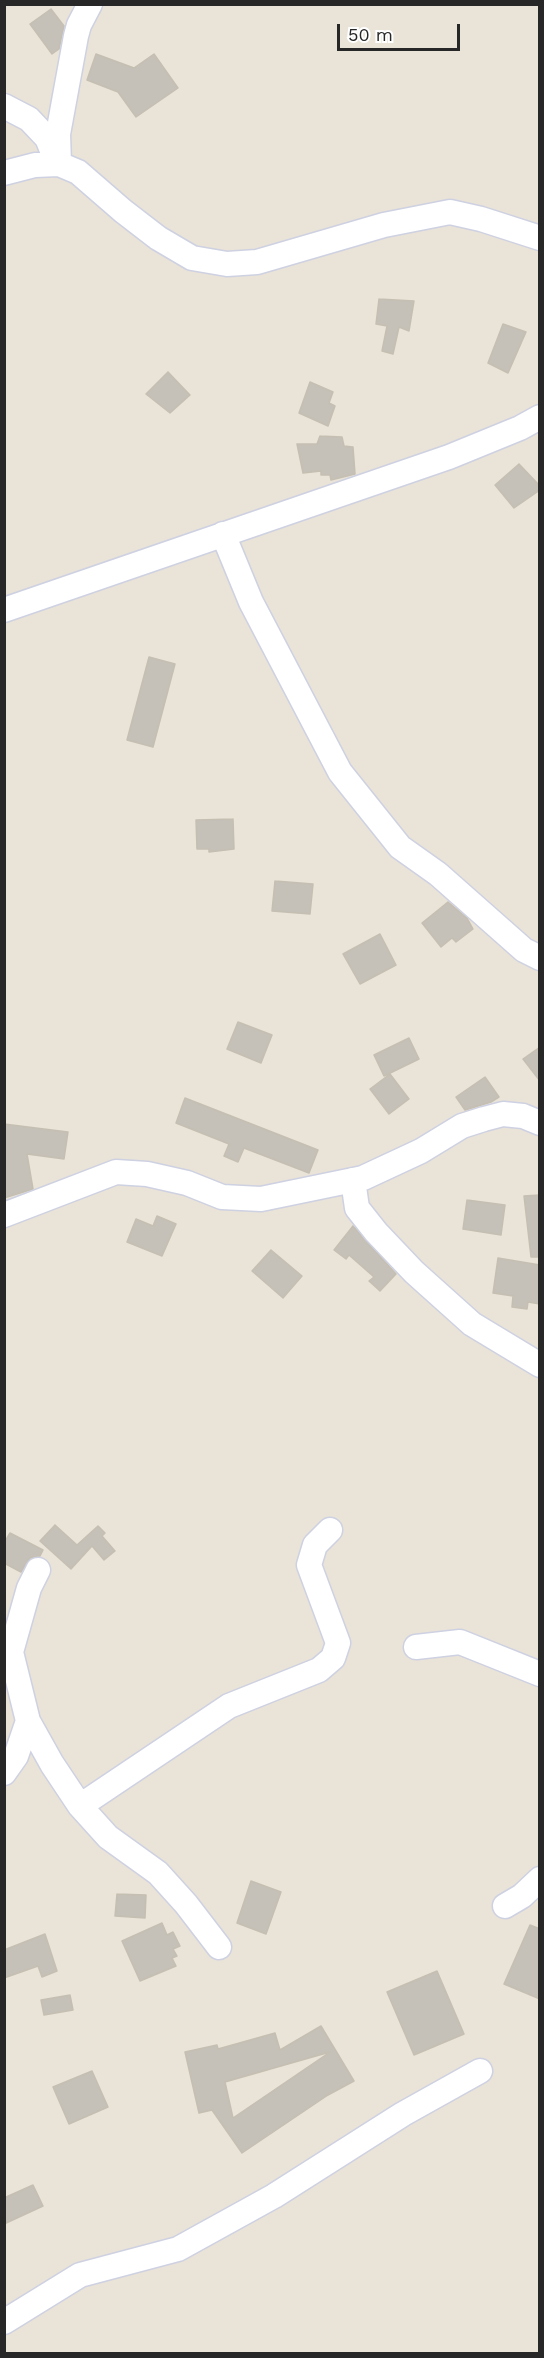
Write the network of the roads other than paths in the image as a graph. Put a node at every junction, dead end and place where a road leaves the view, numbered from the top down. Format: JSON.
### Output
{"nodes":[{"id":1,"x":90,"y":4,"type":"edge"},
{"id":2,"x":4,"y":106,"type":"edge"},
{"id":3,"x":59,"y":164,"type":"junction"},
{"id":4,"x":4,"y":172,"type":"edge"},
{"id":5,"x":540,"y":238,"type":"edge"},
{"id":6,"x":540,"y":417,"type":"edge"},
{"id":7,"x":224,"y":534,"type":"junction"},
{"id":8,"x":4,"y":610,"type":"edge"},
{"id":9,"x":540,"y":958,"type":"edge"},
{"id":10,"x":540,"y":1123,"type":"edge"},
{"id":11,"x":353,"y":1180,"type":"junction"},
{"id":12,"x":4,"y":1215,"type":"edge"},
{"id":13,"x":540,"y":1365,"type":"edge"},
{"id":14,"x":330,"y":1530,"type":"dead end"},
{"id":15,"x":38,"y":1570,"type":"dead end"},
{"id":16,"x":416,"y":1647,"type":"dead end"},
{"id":17,"x":540,"y":1674,"type":"edge"},
{"id":18,"x":28,"y":1721,"type":"junction"},
{"id":19,"x":4,"y":1773,"type":"edge"},
{"id":20,"x":80,"y":1806,"type":"junction"},
{"id":21,"x":540,"y":1879,"type":"edge"},
{"id":22,"x":505,"y":1906,"type":"dead end"},
{"id":23,"x":219,"y":1947,"type":"dead end"},
{"id":24,"x":480,"y":2071,"type":"dead end"},
{"id":25,"x":4,"y":2322,"type":"edge"}],
"edges":[{"from":1,"to":3,"type":"street"},
{"from":2,"to":3,"type":"street"},
{"from":3,"to":4,"type":"street"},
{"from":3,"to":5,"type":"street"},
{"from":6,"to":7,"type":"street"},
{"from":7,"to":8,"type":"street"},
{"from":7,"to":9,"type":"street"},
{"from":10,"to":11,"type":"street"},
{"from":11,"to":12,"type":"street"},
{"from":11,"to":13,"type":"street"},
{"from":14,"to":20,"type":"street"},
{"from":15,"to":18,"type":"street"},
{"from":16,"to":17,"type":"street"},
{"from":18,"to":19,"type":"street"},
{"from":18,"to":20,"type":"street"},
{"from":20,"to":23,"type":"street"},
{"from":21,"to":22,"type":"street"},
{"from":24,"to":25,"type":"street"}]}
